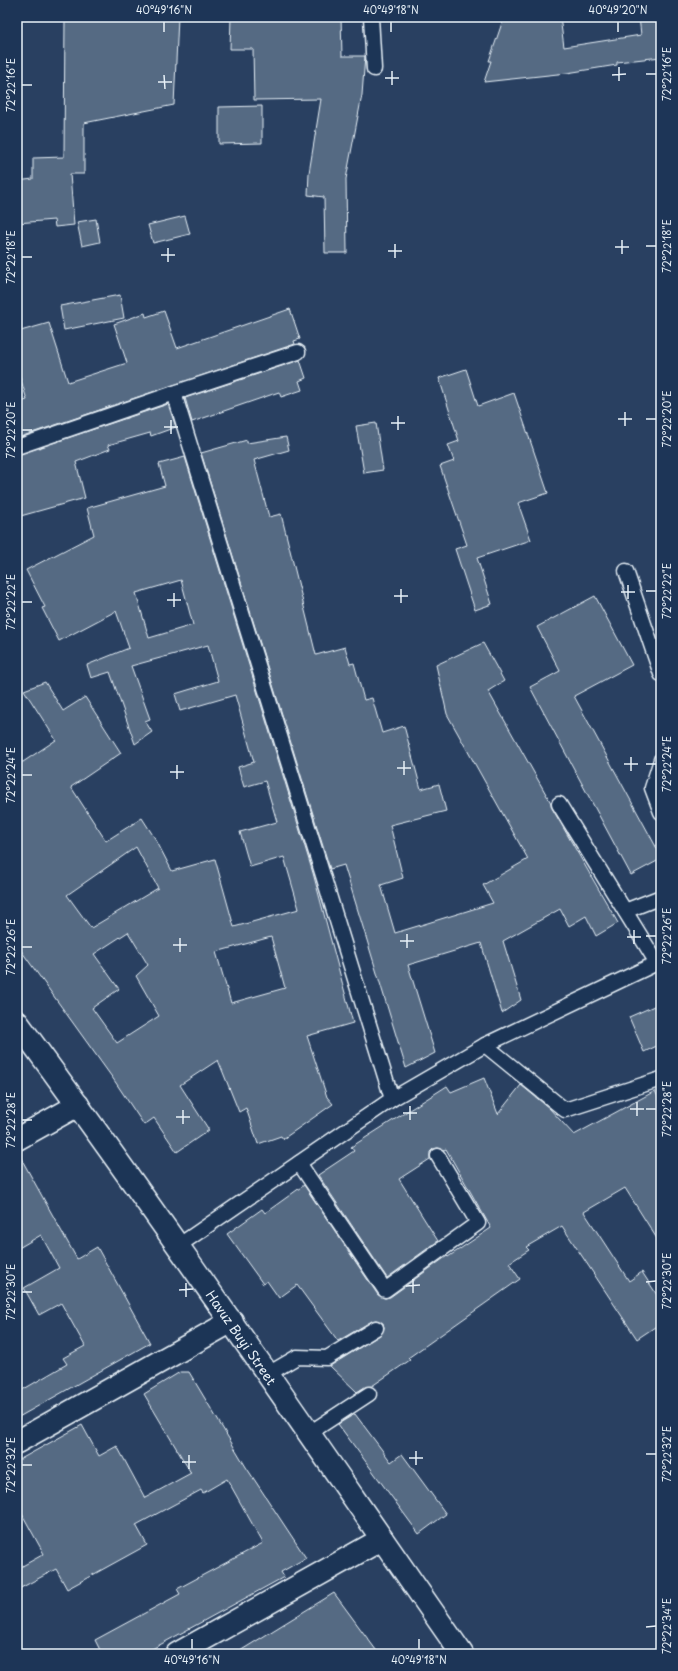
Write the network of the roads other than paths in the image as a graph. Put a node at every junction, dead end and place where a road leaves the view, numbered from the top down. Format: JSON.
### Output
{"nodes":[{"id":1,"x":371,"y":17,"type":"edge"},
{"id":2,"x":374,"y":69,"type":"dead end"},
{"id":3,"x":298,"y":352,"type":"dead end"},
{"id":4,"x":174,"y":393,"type":"junction"},
{"id":5,"x":17,"y":447,"type":"edge"},
{"id":6,"x":626,"y":571,"type":"dead end"},
{"id":7,"x":661,"y":674,"type":"edge"},
{"id":8,"x":661,"y":760,"type":"edge"},
{"id":9,"x":558,"y":804,"type":"dead end"},
{"id":10,"x":661,"y":812,"type":"edge"},
{"id":11,"x":661,"y":897,"type":"edge"},
{"id":12,"x":625,"y":911,"type":"junction"},
{"id":13,"x":659,"y":965,"type":"edge"},
{"id":14,"x":17,"y":1022,"type":"edge"},
{"id":15,"x":485,"y":1045,"type":"junction"},
{"id":16,"x":661,"y":1079,"type":"edge"},
{"id":17,"x":392,"y":1099,"type":"junction"},
{"id":18,"x":78,"y":1105,"type":"junction"},
{"id":19,"x":17,"y":1139,"type":"edge"},
{"id":20,"x":438,"y":1156,"type":"dead end"},
{"id":21,"x":299,"y":1163,"type":"junction"},
{"id":22,"x":178,"y":1246,"type":"junction"},
{"id":23,"x":232,"y":1321,"type":"junction"},
{"id":24,"x":376,"y":1328,"type":"dead end"},
{"id":25,"x":268,"y":1374,"type":"junction"},
{"id":26,"x":369,"y":1394,"type":"dead end"},
{"id":27,"x":308,"y":1434,"type":"junction"},
{"id":28,"x":17,"y":1442,"type":"edge"},
{"id":29,"x":382,"y":1539,"type":"junction"},
{"id":30,"x":177,"y":1654,"type":"edge"},
{"id":31,"x":462,"y":1654,"type":"edge"}],
"edges":[{"from":1,"to":2,"type":"lane"},
{"from":3,"to":4,"type":"lane"},
{"from":4,"to":5,"type":"lane"},
{"from":4,"to":17,"type":"lane"},
{"from":6,"to":7,"type":"lane"},
{"from":8,"to":10,"type":"lane"},
{"from":9,"to":12,"type":"lane"},
{"from":11,"to":12,"type":"lane"},
{"from":12,"to":13,"type":"lane"},
{"from":13,"to":15,"type":"lane"},
{"from":14,"to":18,"type":"main road","name":"Havuz Buyi Street"},
{"from":15,"to":16,"type":"lane"},
{"from":15,"to":17,"type":"lane"},
{"from":17,"to":21,"type":"lane"},
{"from":18,"to":19,"type":"main road"},
{"from":18,"to":22,"type":"main road","name":"Havuz Buyi Street"},
{"from":20,"to":21,"type":"lane"},
{"from":21,"to":22,"type":"lane"},
{"from":22,"to":23,"type":"main road","name":"Havuz Buyi Street"},
{"from":23,"to":25,"type":"main road","name":"Havuz Buyi Street"},
{"from":23,"to":28,"type":"main road"},
{"from":24,"to":25,"type":"lane"},
{"from":25,"to":27,"type":"main road","name":"Havuz Buyi Street"},
{"from":26,"to":27,"type":"lane"},
{"from":27,"to":29,"type":"main road","name":"Havuz Buyi Street"},
{"from":29,"to":30,"type":"main road"},
{"from":29,"to":31,"type":"main road","name":"Havuz Buyi Street"}]}
